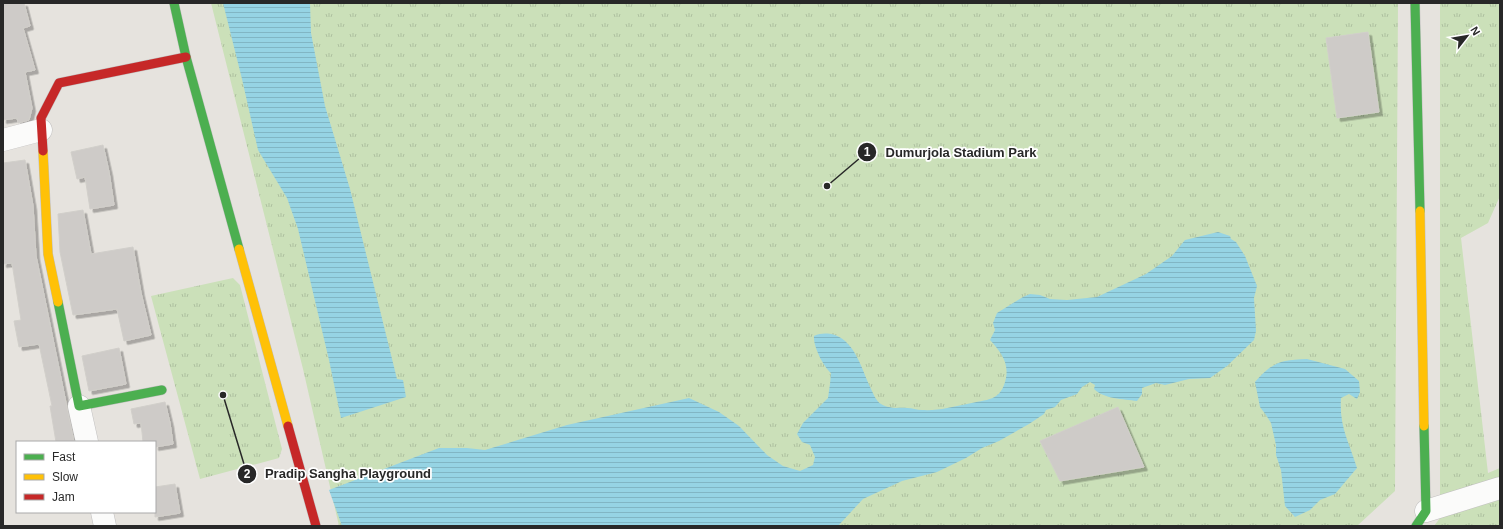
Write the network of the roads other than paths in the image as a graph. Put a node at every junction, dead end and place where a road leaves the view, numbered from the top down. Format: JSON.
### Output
{"nodes":[{"id":1,"x":174,"y":3,"type":"edge"},
{"id":2,"x":1416,"y":3,"type":"edge"},
{"id":3,"x":186,"y":57,"type":"junction"},
{"id":4,"x":41,"y":130,"type":"junction"},
{"id":5,"x":3,"y":140,"type":"edge"},
{"id":6,"x":162,"y":390,"type":"dead end"},
{"id":7,"x":79,"y":406,"type":"junction"},
{"id":8,"x":87,"y":441,"type":"edge"},
{"id":9,"x":1500,"y":488,"type":"edge"},
{"id":10,"x":102,"y":513,"type":"edge"},
{"id":11,"x":1421,"y":518,"type":"edge"},
{"id":12,"x":104,"y":526,"type":"edge"},
{"id":13,"x":316,"y":526,"type":"edge"}],
"edges":[{"from":1,"to":3,"type":"street"},
{"from":2,"to":11,"type":"street"},
{"from":3,"to":4,"type":"street"},
{"from":3,"to":13,"type":"street"},
{"from":4,"to":5,"type":"street"},
{"from":4,"to":7,"type":"street"},
{"from":6,"to":7,"type":"street"},
{"from":7,"to":8,"type":"street"},
{"from":9,"to":11,"type":"street"},
{"from":10,"to":12,"type":"street"}]}
